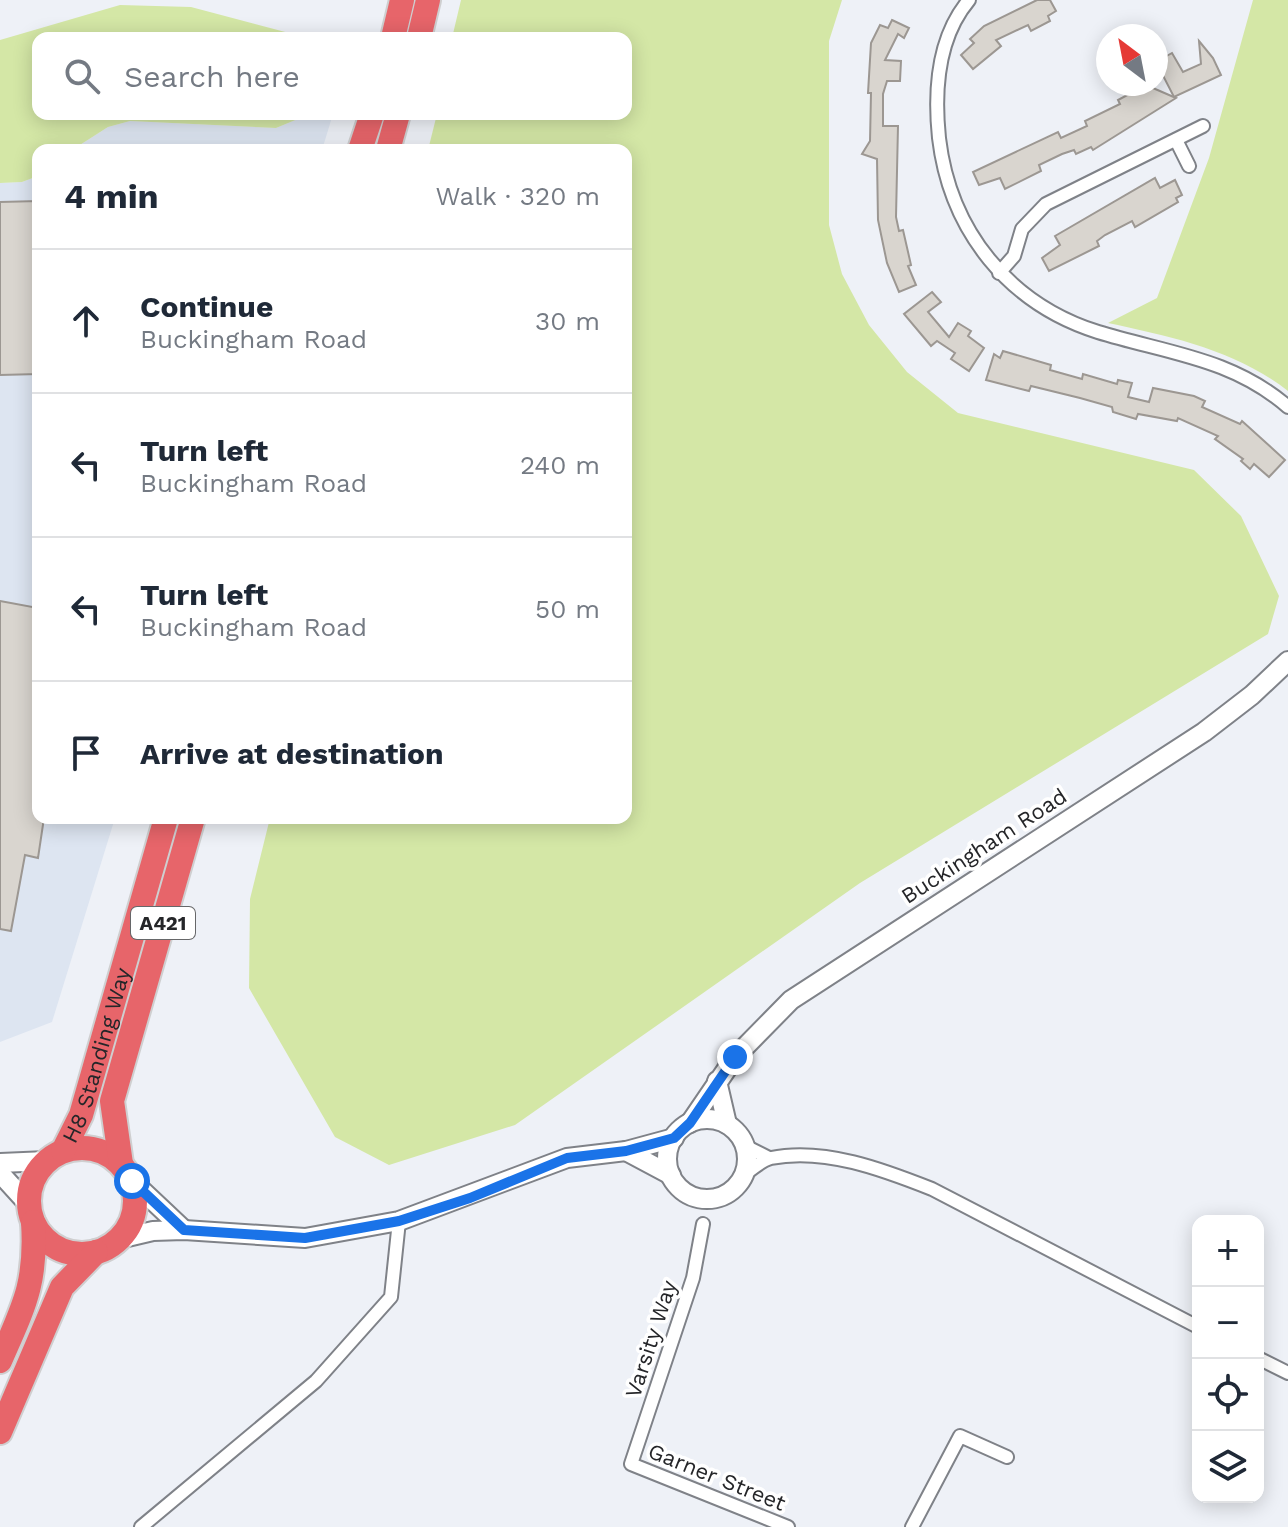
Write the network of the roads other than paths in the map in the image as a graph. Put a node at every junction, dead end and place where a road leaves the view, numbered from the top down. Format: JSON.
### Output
{"nodes":[{"id":1,"x":402,"y":0,"type":"edge"},
{"id":2,"x":428,"y":0,"type":"edge"},
{"id":3,"x":969,"y":0,"type":"edge"},
{"id":4,"x":394,"y":32,"type":"edge"},
{"id":5,"x":421,"y":32,"type":"edge"},
{"id":6,"x":370,"y":120,"type":"edge"},
{"id":7,"x":396,"y":120,"type":"edge"},
{"id":8,"x":1203,"y":126,"type":"dead end"},
{"id":9,"x":1176,"y":140,"type":"junction"},
{"id":10,"x":362,"y":144,"type":"edge"},
{"id":11,"x":390,"y":144,"type":"edge"},
{"id":12,"x":1189,"y":166,"type":"dead end"},
{"id":13,"x":999,"y":273,"type":"junction"},
{"id":14,"x":1288,"y":407,"type":"edge"},
{"id":15,"x":1288,"y":661,"type":"edge"},
{"id":16,"x":164,"y":824,"type":"edge"},
{"id":17,"x":191,"y":824,"type":"edge"},
{"id":18,"x":717,"y":1081,"type":"junction"},
{"id":19,"x":690,"y":1123,"type":"junction"},
{"id":20,"x":727,"y":1124,"type":"junction"},
{"id":21,"x":674,"y":1138,"type":"junction"},
{"id":22,"x":745,"y":1146,"type":"junction"},
{"id":23,"x":626,"y":1151,"type":"junction"},
{"id":24,"x":55,"y":1156,"type":"junction"},
{"id":25,"x":769,"y":1158,"type":"junction"},
{"id":26,"x":0,"y":1163,"type":"edge"},
{"id":27,"x":126,"y":1172,"type":"junction"},
{"id":28,"x":0,"y":1173,"type":"edge"},
{"id":29,"x":671,"y":1175,"type":"junction"},
{"id":30,"x":744,"y":1175,"type":"junction"},
{"id":31,"x":31,"y":1214,"type":"junction"},
{"id":32,"x":399,"y":1221,"type":"junction"},
{"id":33,"x":703,"y":1224,"type":"dead end"},
{"id":34,"x":184,"y":1230,"type":"junction"},
{"id":35,"x":119,"y":1239,"type":"junction"},
{"id":36,"x":96,"y":1252,"type":"junction"},
{"id":37,"x":1192,"y":1324,"type":"edge"},
{"id":38,"x":1260,"y":1359,"type":"edge"},
{"id":39,"x":0,"y":1361,"type":"edge"},
{"id":40,"x":1288,"y":1373,"type":"edge"},
{"id":41,"x":0,"y":1432,"type":"edge"},
{"id":42,"x":1007,"y":1457,"type":"dead end"},
{"id":43,"x":631,"y":1464,"type":"joint"},
{"id":44,"x":141,"y":1527,"type":"edge"},
{"id":45,"x":788,"y":1527,"type":"edge"},
{"id":46,"x":912,"y":1527,"type":"edge"}],
"edges":[{"from":1,"to":4,"type":"highway"},
{"from":2,"to":5,"type":"highway"},
{"from":3,"to":13,"type":"street"},
{"from":6,"to":10,"type":"highway"},
{"from":7,"to":11,"type":"highway"},
{"from":8,"to":9,"type":"street"},
{"from":9,"to":12,"type":"street"},
{"from":9,"to":13,"type":"street"},
{"from":13,"to":14,"type":"street"},
{"from":15,"to":18,"type":"main road","name":"Buckingham Road"},
{"from":16,"to":24,"type":"highway","name":"H8 Standing Way","number":"A421"},
{"from":17,"to":27,"type":"highway","name":"H8 Standing Way","number":"A421"},
{"from":18,"to":19,"type":"main road","name":"Buckingham Road"},
{"from":18,"to":20,"type":"main road"},
{"from":19,"to":20,"type":"main road"},
{"from":19,"to":21,"type":"main road"},
{"from":20,"to":22,"type":"main road"},
{"from":21,"to":23,"type":"main road"},
{"from":21,"to":29,"type":"main road"},
{"from":22,"to":25,"type":"street"},
{"from":22,"to":30,"type":"main road"},
{"from":23,"to":29,"type":"main road"},
{"from":23,"to":32,"type":"main road"},
{"from":24,"to":26,"type":"main road"},
{"from":24,"to":27,"type":"highway"},
{"from":24,"to":31,"type":"highway","number":"A421"},
{"from":25,"to":30,"type":"street"},
{"from":25,"to":37,"type":"street"},
{"from":27,"to":34,"type":"main road"},
{"from":27,"to":35,"type":"highway","number":"A421"},
{"from":28,"to":31,"type":"main road"},
{"from":29,"to":30,"type":"main road"},
{"from":31,"to":36,"type":"highway"},
{"from":31,"to":39,"type":"highway","number":"A421"},
{"from":32,"to":34,"type":"main road"},
{"from":32,"to":44,"type":"street"},
{"from":33,"to":43,"type":"street","name":"Varsity Way"},
{"from":34,"to":35,"type":"main road"},
{"from":35,"to":36,"type":"highway"},
{"from":36,"to":41,"type":"highway"},
{"from":38,"to":40,"type":"street"},
{"from":42,"to":46,"type":"street"},
{"from":43,"to":45,"type":"street","name":"Garner Street"}]}
